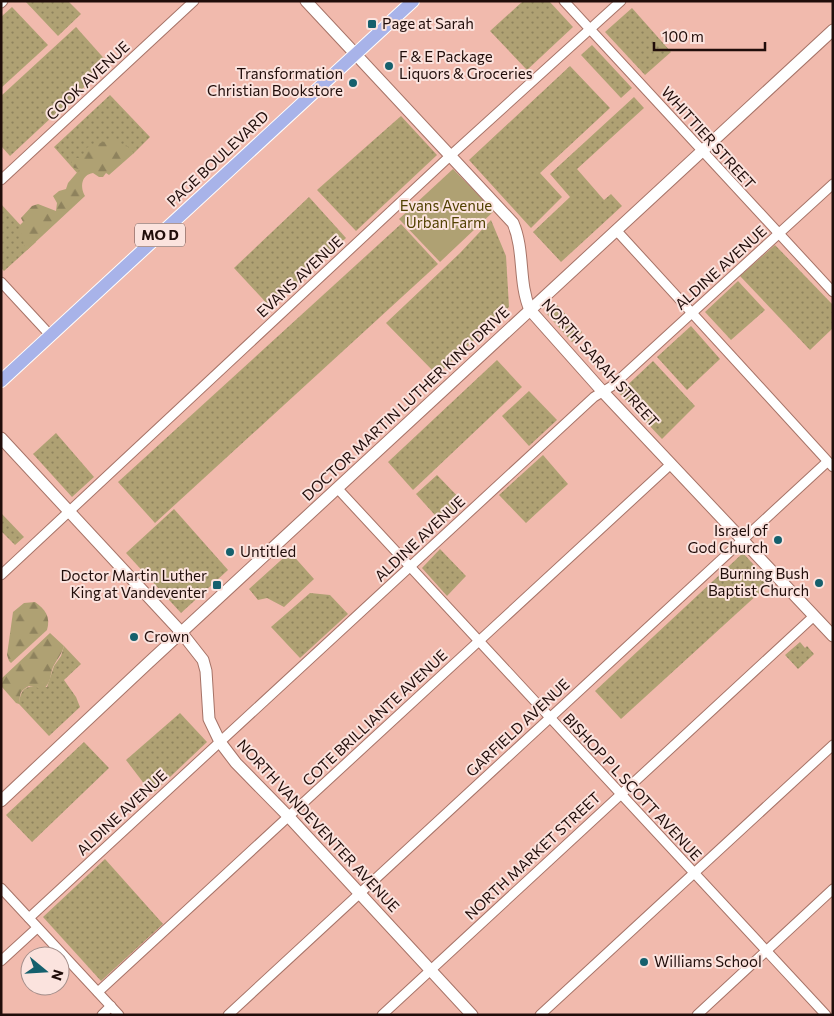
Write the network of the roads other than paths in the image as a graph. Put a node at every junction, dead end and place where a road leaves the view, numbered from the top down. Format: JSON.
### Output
{"nodes":[{"id":1,"x":194,"y":1,"type":"edge"},
{"id":2,"x":306,"y":1,"type":"edge"},
{"id":3,"x":413,"y":1,"type":"edge"},
{"id":4,"x":564,"y":1,"type":"edge"},
{"id":5,"x":621,"y":1,"type":"edge"},
{"id":6,"x":590,"y":30,"type":"junction"},
{"id":7,"x":833,"y":30,"type":"edge"},
{"id":8,"x":356,"y":54,"type":"junction"},
{"id":9,"x":702,"y":151,"type":"junction"},
{"id":10,"x":450,"y":156,"type":"junction"},
{"id":11,"x":1,"y":180,"type":"edge"},
{"id":12,"x":833,"y":184,"type":"edge"},
{"id":13,"x":616,"y":230,"type":"junction"},
{"id":14,"x":779,"y":234,"type":"junction"},
{"id":15,"x":1,"y":282,"type":"edge"},
{"id":16,"x":833,"y":292,"type":"edge"},
{"id":17,"x":530,"y":310,"type":"junction"},
{"id":18,"x":691,"y":313,"type":"junction"},
{"id":19,"x":51,"y":336,"type":"junction"},
{"id":20,"x":1,"y":381,"type":"edge"},
{"id":21,"x":603,"y":392,"type":"junction"},
{"id":22,"x":1,"y":438,"type":"edge"},
{"id":23,"x":671,"y":464,"type":"junction"},
{"id":24,"x":830,"y":464,"type":"edge"},
{"id":25,"x":338,"y":489,"type":"junction"},
{"id":26,"x":69,"y":512,"type":"junction"},
{"id":27,"x":743,"y":539,"type":"junction"},
{"id":28,"x":410,"y":566,"type":"junction"},
{"id":29,"x":1,"y":575,"type":"edge"},
{"id":30,"x":814,"y":616,"type":"junction"},
{"id":31,"x":182,"y":632,"type":"junction"},
{"id":32,"x":833,"y":636,"type":"edge"},
{"id":33,"x":479,"y":640,"type":"junction"},
{"id":34,"x":549,"y":717,"type":"junction"},
{"id":35,"x":220,"y":742,"type":"junction"},
{"id":36,"x":833,"y":745,"type":"edge"},
{"id":37,"x":620,"y":794,"type":"junction"},
{"id":38,"x":1,"y":801,"type":"edge"},
{"id":39,"x":289,"y":817,"type":"junction"},
{"id":40,"x":693,"y":873,"type":"junction"},
{"id":41,"x":1,"y":888,"type":"edge"},
{"id":42,"x":833,"y":889,"type":"edge"},
{"id":43,"x":359,"y":893,"type":"junction"},
{"id":44,"x":29,"y":918,"type":"junction"},
{"id":45,"x":37,"y":928,"type":"junction"},
{"id":46,"x":766,"y":951,"type":"junction"},
{"id":47,"x":1,"y":961,"type":"edge"},
{"id":48,"x":431,"y":970,"type":"junction"},
{"id":49,"x":98,"y":992,"type":"junction"},
{"id":50,"x":111,"y":1006,"type":"junction"},
{"id":51,"x":102,"y":1015,"type":"edge"},
{"id":52,"x":119,"y":1015,"type":"edge"},
{"id":53,"x":228,"y":1015,"type":"edge"},
{"id":54,"x":382,"y":1015,"type":"edge"},
{"id":55,"x":472,"y":1015,"type":"edge"},
{"id":56,"x":540,"y":1015,"type":"edge"},
{"id":57,"x":697,"y":1015,"type":"edge"},
{"id":58,"x":826,"y":1015,"type":"edge"}],
"edges":[{"from":1,"to":11,"type":"street","name":"COOK AVENUE"},
{"from":2,"to":8,"type":"main road","name":"NORTH SARAH STREET"},
{"from":3,"to":8,"type":"main road","name":"PAGE BOULEVARD","number":"MO D"},
{"from":4,"to":6,"type":"street","name":"WHITTIER STREET"},
{"from":5,"to":6,"type":"street","name":"EVANS AVENUE"},
{"from":6,"to":9,"type":"street","name":"WHITTIER STREET"},
{"from":6,"to":10,"type":"street","name":"EVANS AVENUE"},
{"from":7,"to":9,"type":"main road","name":"DOCTOR MARTIN LUTHER KING DRIVE"},
{"from":8,"to":10,"type":"main road","name":"NORTH SARAH STREET"},
{"from":8,"to":19,"type":"main road","name":"PAGE BOULEVARD","number":"MO D"},
{"from":9,"to":13,"type":"main road","name":"DOCTOR MARTIN LUTHER KING DRIVE"},
{"from":9,"to":14,"type":"street","name":"WHITTIER STREET"},
{"from":10,"to":17,"type":"main road","name":"NORTH SARAH STREET"},
{"from":10,"to":26,"type":"street","name":"EVANS AVENUE"},
{"from":12,"to":14,"type":"street","name":"ALDINE AVENUE"},
{"from":13,"to":17,"type":"main road","name":"DOCTOR MARTIN LUTHER KING DRIVE"},
{"from":13,"to":18,"type":"street"},
{"from":14,"to":16,"type":"street","name":"WHITTIER STREET"},
{"from":14,"to":18,"type":"street","name":"ALDINE AVENUE"},
{"from":15,"to":19,"type":"street"},
{"from":17,"to":21,"type":"main road","name":"NORTH SARAH STREET"},
{"from":17,"to":25,"type":"main road","name":"DOCTOR MARTIN LUTHER KING DRIVE"},
{"from":18,"to":21,"type":"street","name":"ALDINE AVENUE"},
{"from":18,"to":24,"type":"street"},
{"from":19,"to":20,"type":"main road","name":"PAGE BOULEVARD","number":"MO D"},
{"from":21,"to":23,"type":"main road","name":"NORTH SARAH STREET"},
{"from":21,"to":28,"type":"street","name":"ALDINE AVENUE"},
{"from":22,"to":26,"type":"main road","name":"NORTH VANDEVENTER AVENUE"},
{"from":23,"to":27,"type":"main road","name":"NORTH SARAH STREET"},
{"from":23,"to":33,"type":"street","name":"COTE BRILLIANTE AVENUE"},
{"from":24,"to":27,"type":"street","name":"GARFIELD AVENUE"},
{"from":25,"to":28,"type":"street","name":"BISHOP P L SCOTT AVENUE"},
{"from":25,"to":31,"type":"main road","name":"DOCTOR MARTIN LUTHER KING DRIVE"},
{"from":26,"to":29,"type":"street","name":"EVANS AVENUE"},
{"from":26,"to":31,"type":"main road","name":"NORTH VANDEVENTER AVENUE"},
{"from":27,"to":30,"type":"main road","name":"NORTH SARAH STREET"},
{"from":27,"to":34,"type":"street","name":"GARFIELD AVENUE"},
{"from":28,"to":33,"type":"street","name":"BISHOP P L SCOTT AVENUE"},
{"from":28,"to":35,"type":"street","name":"ALDINE AVENUE"},
{"from":30,"to":32,"type":"main road","name":"NORTH SARAH STREET"},
{"from":30,"to":37,"type":"street","name":"NORTH MARKET STREET"},
{"from":31,"to":35,"type":"main road","name":"NORTH VANDEVENTER AVENUE"},
{"from":31,"to":38,"type":"main road","name":"DOCTOR MARTIN LUTHER KING DRIVE"},
{"from":33,"to":34,"type":"street","name":"BISHOP P L SCOTT AVENUE"},
{"from":33,"to":39,"type":"street","name":"COTE BRILLIANTE AVENUE"},
{"from":34,"to":37,"type":"street","name":"BISHOP P L SCOTT AVENUE"},
{"from":34,"to":43,"type":"street","name":"GARFIELD AVENUE"},
{"from":35,"to":39,"type":"main road","name":"NORTH VANDEVENTER AVENUE"},
{"from":35,"to":44,"type":"street","name":"ALDINE AVENUE"},
{"from":36,"to":40,"type":"street"},
{"from":37,"to":40,"type":"street","name":"BISHOP P L SCOTT AVENUE"},
{"from":37,"to":48,"type":"street","name":"NORTH MARKET STREET"},
{"from":39,"to":43,"type":"main road","name":"NORTH VANDEVENTER AVENUE"},
{"from":39,"to":49,"type":"street","name":"COTE BRILLIANTE AVENUE"},
{"from":40,"to":46,"type":"street","name":"BISHOP P L SCOTT AVENUE"},
{"from":40,"to":56,"type":"street"},
{"from":41,"to":44,"type":"street"},
{"from":42,"to":46,"type":"street"},
{"from":43,"to":48,"type":"main road","name":"NORTH VANDEVENTER AVENUE"},
{"from":43,"to":53,"type":"street","name":"GARFIELD AVENUE"},
{"from":44,"to":45,"type":"street"},
{"from":45,"to":47,"type":"street"},
{"from":45,"to":49,"type":"street"},
{"from":46,"to":57,"type":"street"},
{"from":46,"to":58,"type":"street","name":"BISHOP P L SCOTT AVENUE"},
{"from":48,"to":54,"type":"street","name":"NORTH MARKET STREET"},
{"from":48,"to":55,"type":"main road","name":"NORTH VANDEVENTER AVENUE"},
{"from":49,"to":50,"type":"street"},
{"from":50,"to":51,"type":"street"},
{"from":50,"to":52,"type":"street"}]}
